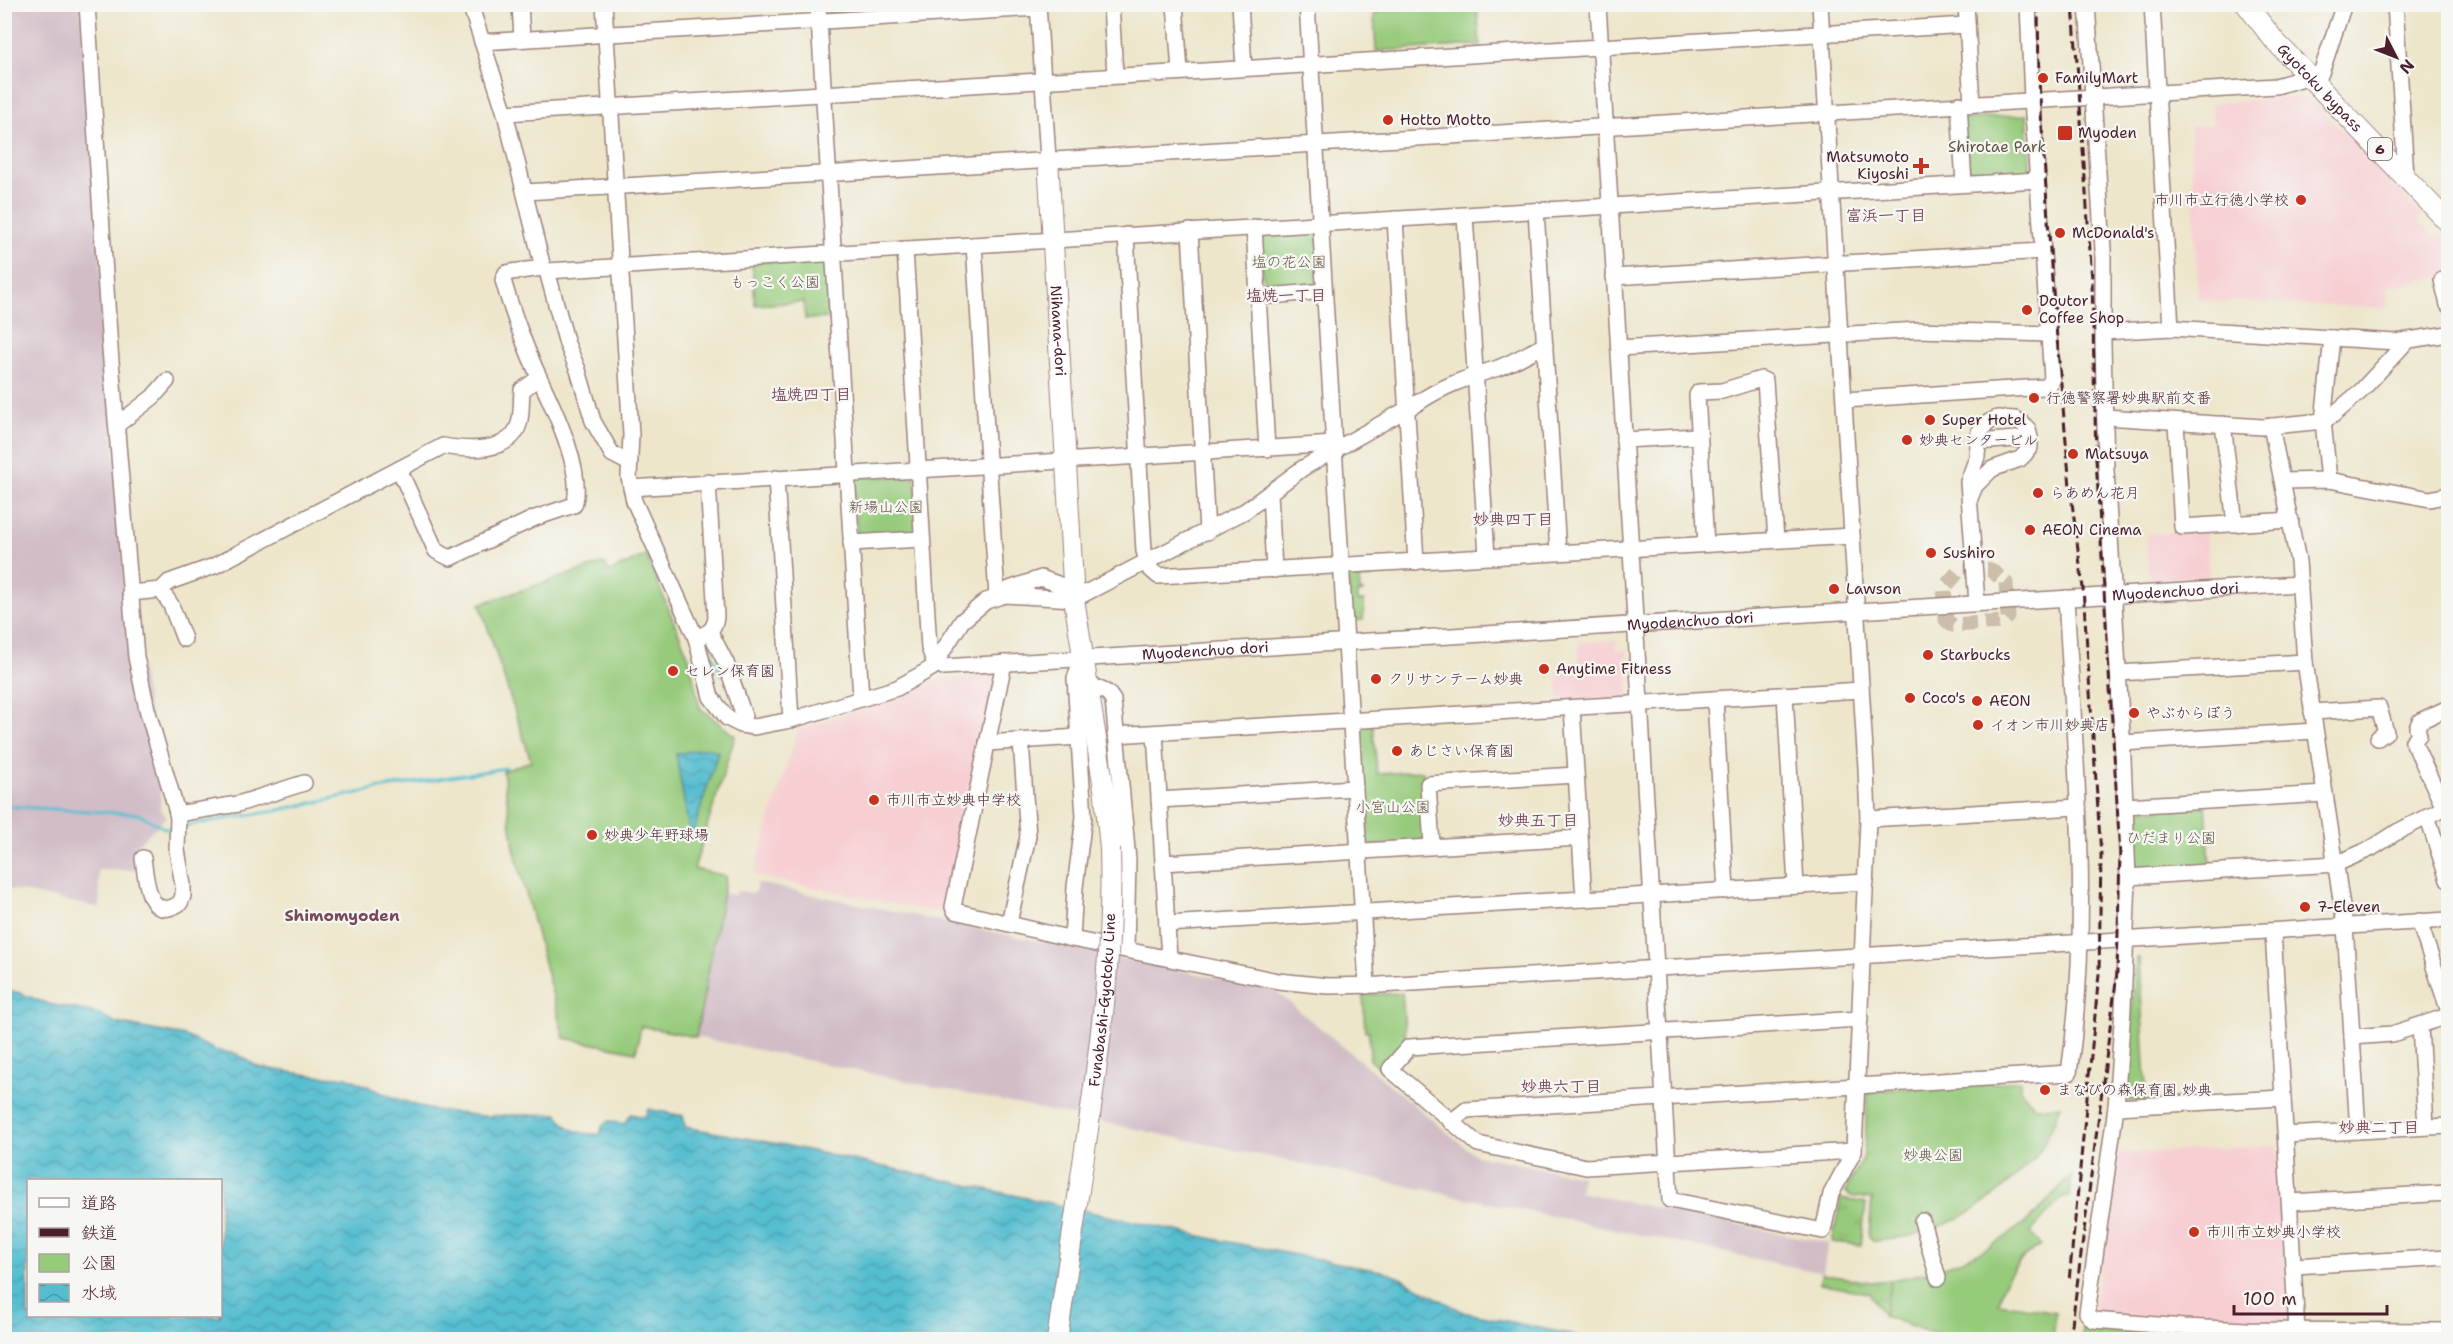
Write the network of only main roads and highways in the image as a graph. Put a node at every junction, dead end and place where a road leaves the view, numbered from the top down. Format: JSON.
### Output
{"nodes":[{"id":1,"x":2246,"y":4,"type":"edge"},
{"id":2,"x":1048,"y":159,"type":"road end"},
{"id":3,"x":2448,"y":222,"type":"edge"},
{"id":4,"x":1082,"y":658,"type":"joint"},
{"id":5,"x":1057,"y":1340,"type":"edge"}],
"edges":[{"from":1,"to":3,"type":"main road","name":"Gyotoku bypass","number":"6"},
{"from":2,"to":4,"type":"main road","name":"Nihama-dori"},
{"from":4,"to":5,"type":"main road","name":"Funabashi-Gyotoku Line","bridge":true}]}
